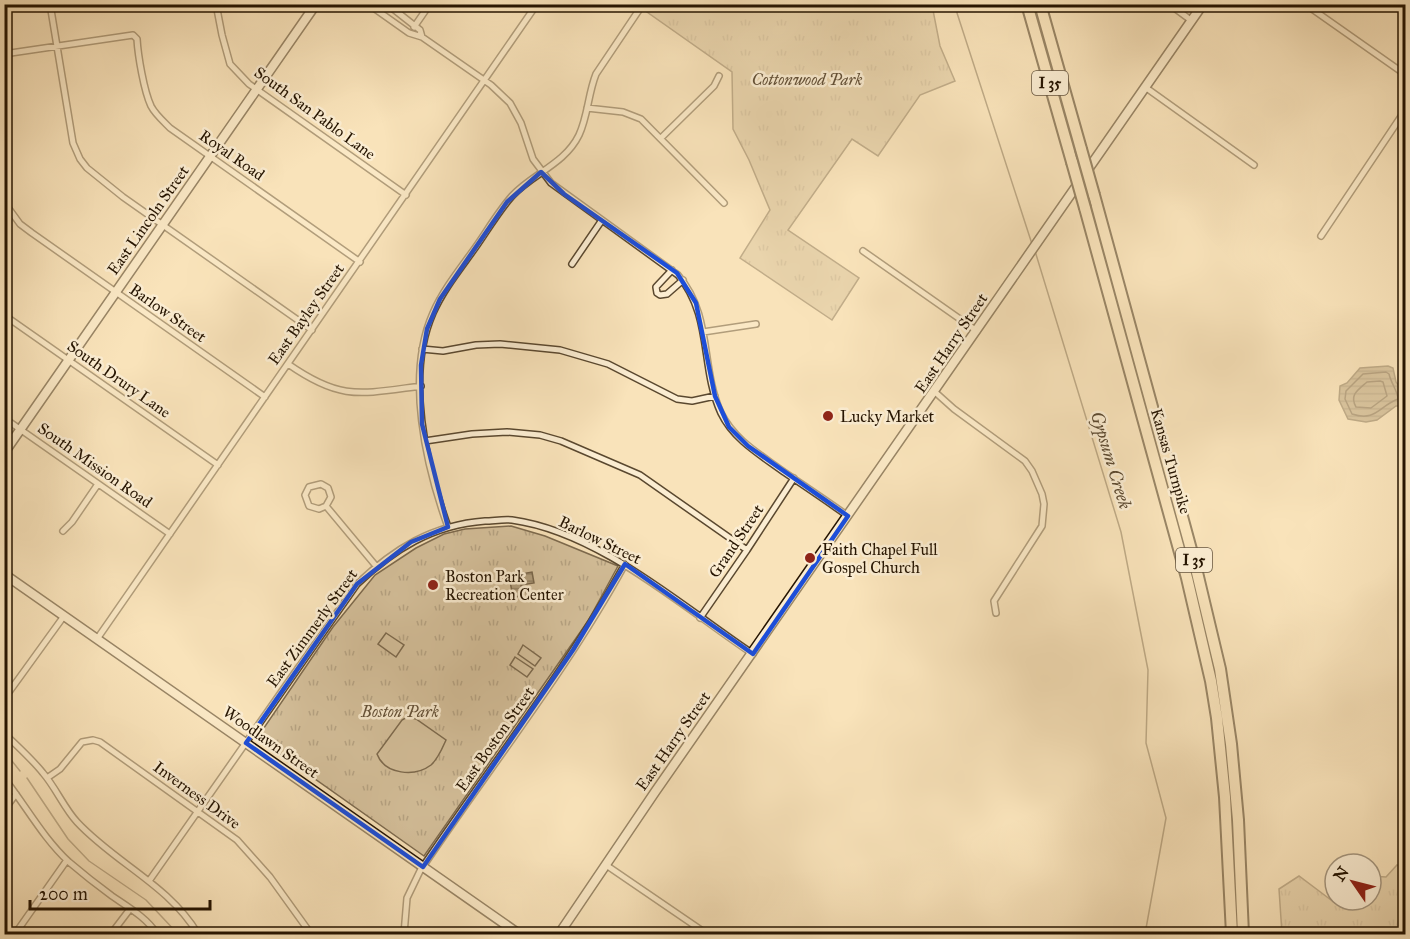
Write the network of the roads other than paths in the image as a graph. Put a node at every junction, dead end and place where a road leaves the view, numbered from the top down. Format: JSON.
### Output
{"nodes":[{"id":1,"x":50,"y":4,"type":"edge"},
{"id":2,"x":216,"y":4,"type":"edge"},
{"id":3,"x":316,"y":4,"type":"edge"},
{"id":4,"x":368,"y":4,"type":"edge"},
{"id":5,"x":387,"y":4,"type":"edge"},
{"id":6,"x":430,"y":4,"type":"edge"},
{"id":7,"x":537,"y":4,"type":"edge"},
{"id":8,"x":1028,"y":4,"type":"edge"},
{"id":9,"x":1040,"y":4,"type":"edge"},
{"id":10,"x":1169,"y":4,"type":"edge"},
{"id":11,"x":1203,"y":4,"type":"edge"},
{"id":12,"x":1305,"y":4,"type":"edge"},
{"id":13,"x":641,"y":7,"type":"dead end"},
{"id":14,"x":1192,"y":21,"type":"junction"},
{"id":15,"x":414,"y":26,"type":"junction"},
{"id":16,"x":409,"y":33,"type":"junction"},
{"id":17,"x":422,"y":38,"type":"junction"},
{"id":18,"x":57,"y":47,"type":"junction"},
{"id":19,"x":4,"y":54,"type":"edge"},
{"id":20,"x":1406,"y":75,"type":"edge"},
{"id":21,"x":718,"y":76,"type":"dead end"},
{"id":22,"x":485,"y":81,"type":"junction"},
{"id":23,"x":1145,"y":87,"type":"junction"},
{"id":24,"x":257,"y":90,"type":"junction"},
{"id":25,"x":587,"y":108,"type":"junction"},
{"id":26,"x":1406,"y":109,"type":"edge"},
{"id":27,"x":661,"y":138,"type":"junction"},
{"id":28,"x":210,"y":157,"type":"junction"},
{"id":29,"x":1254,"y":165,"type":"dead end"},
{"id":30,"x":542,"y":172,"type":"junction"},
{"id":31,"x":406,"y":195,"type":"junction"},
{"id":32,"x":4,"y":202,"type":"edge"},
{"id":33,"x":723,"y":203,"type":"dead end"},
{"id":34,"x":602,"y":220,"type":"junction"},
{"id":35,"x":163,"y":225,"type":"junction"},
{"id":36,"x":1321,"y":236,"type":"dead end"},
{"id":37,"x":863,"y":251,"type":"dead end"},
{"id":38,"x":360,"y":262,"type":"junction"},
{"id":39,"x":572,"y":264,"type":"dead end"},
{"id":40,"x":672,"y":270,"type":"junction"},
{"id":41,"x":683,"y":280,"type":"junction"},
{"id":42,"x":116,"y":293,"type":"junction"},
{"id":43,"x":4,"y":315,"type":"edge"},
{"id":44,"x":756,"y":324,"type":"dead end"},
{"id":45,"x":312,"y":330,"type":"junction"},
{"id":46,"x":977,"y":331,"type":"junction"},
{"id":47,"x":704,"y":332,"type":"junction"},
{"id":48,"x":422,"y":349,"type":"junction"},
{"id":49,"x":69,"y":361,"type":"junction"},
{"id":50,"x":288,"y":364,"type":"junction"},
{"id":51,"x":421,"y":386,"type":"junction"},
{"id":52,"x":935,"y":392,"type":"junction"},
{"id":53,"x":715,"y":396,"type":"junction"},
{"id":54,"x":265,"y":398,"type":"junction"},
{"id":55,"x":4,"y":418,"type":"edge"},
{"id":56,"x":21,"y":429,"type":"junction"},
{"id":57,"x":425,"y":441,"type":"junction"},
{"id":58,"x":4,"y":453,"type":"edge"},
{"id":59,"x":218,"y":465,"type":"junction"},
{"id":60,"x":794,"y":478,"type":"junction"},
{"id":61,"x":98,"y":484,"type":"junction"},
{"id":62,"x":326,"y":506,"type":"junction"},
{"id":63,"x":849,"y":516,"type":"junction"},
{"id":64,"x":448,"y":527,"type":"junction"},
{"id":65,"x":63,"y":531,"type":"dead end"},
{"id":66,"x":170,"y":534,"type":"junction"},
{"id":67,"x":747,"y":550,"type":"junction"},
{"id":68,"x":625,"y":564,"type":"junction"},
{"id":69,"x":376,"y":566,"type":"junction"},
{"id":70,"x":4,"y":574,"type":"edge"},
{"id":71,"x":996,"y":613,"type":"dead end"},
{"id":72,"x":64,"y":616,"type":"junction"},
{"id":73,"x":700,"y":618,"type":"junction"},
{"id":74,"x":97,"y":639,"type":"junction"},
{"id":75,"x":753,"y":654,"type":"junction"},
{"id":76,"x":4,"y":699,"type":"edge"},
{"id":77,"x":4,"y":733,"type":"edge"},
{"id":78,"x":246,"y":743,"type":"junction"},
{"id":79,"x":4,"y":778,"type":"edge"},
{"id":80,"x":47,"y":778,"type":"junction"},
{"id":81,"x":16,"y":794,"type":"junction"},
{"id":82,"x":4,"y":810,"type":"edge"},
{"id":83,"x":199,"y":811,"type":"junction"},
{"id":84,"x":67,"y":860,"type":"junction"},
{"id":85,"x":606,"y":865,"type":"junction"},
{"id":86,"x":423,"y":867,"type":"junction"},
{"id":87,"x":149,"y":881,"type":"junction"},
{"id":88,"x":130,"y":909,"type":"junction"},
{"id":89,"x":15,"y":934,"type":"edge"},
{"id":90,"x":111,"y":934,"type":"edge"},
{"id":91,"x":157,"y":934,"type":"edge"},
{"id":92,"x":198,"y":934,"type":"edge"},
{"id":93,"x":311,"y":934,"type":"edge"},
{"id":94,"x":404,"y":934,"type":"edge"},
{"id":95,"x":519,"y":934,"type":"edge"},
{"id":96,"x":558,"y":934,"type":"edge"},
{"id":97,"x":707,"y":934,"type":"edge"},
{"id":98,"x":1232,"y":934,"type":"edge"},
{"id":99,"x":1243,"y":934,"type":"edge"}],
"edges":[{"from":1,"to":18,"type":"street"},
{"from":2,"to":24,"type":"street","name":"South San Pablo Lane"},
{"from":3,"to":24,"type":"street","name":"East Lincoln Street"},
{"from":4,"to":16,"type":"street"},
{"from":5,"to":15,"type":"street"},
{"from":6,"to":15,"type":"street"},
{"from":7,"to":22,"type":"street","name":"East Bayley Street"},
{"from":8,"to":98,"type":"highway","name":"Kansas Turnpike","number":"I 35","bridge":true},
{"from":9,"to":99,"type":"highway","name":"Kansas Turnpike","number":"I 35","bridge":true},
{"from":10,"to":14,"type":"street"},
{"from":11,"to":14,"type":"street","name":"East Harry Street"},
{"from":12,"to":20,"type":"street"},
{"from":13,"to":25,"type":"street"},
{"from":14,"to":23,"type":"street","name":"East Harry Street"},
{"from":15,"to":16,"type":"street"},
{"from":15,"to":17,"type":"street"},
{"from":16,"to":17,"type":"street"},
{"from":17,"to":22,"type":"street"},
{"from":18,"to":19,"type":"street"},
{"from":18,"to":28,"type":"street","name":"Royal Road"},
{"from":18,"to":35,"type":"street"},
{"from":21,"to":27,"type":"street"},
{"from":22,"to":30,"type":"street"},
{"from":22,"to":31,"type":"street","name":"East Bayley Street"},
{"from":23,"to":29,"type":"street"},
{"from":23,"to":46,"type":"street","name":"East Harry Street"},
{"from":24,"to":28,"type":"street","name":"East Lincoln Street"},
{"from":24,"to":31,"type":"street","name":"South San Pablo Lane"},
{"from":25,"to":27,"type":"street"},
{"from":25,"to":30,"type":"street"},
{"from":26,"to":36,"type":"street"},
{"from":27,"to":33,"type":"street"},
{"from":28,"to":35,"type":"street","name":"East Lincoln Street"},
{"from":28,"to":38,"type":"street","name":"Royal Road"},
{"from":30,"to":34,"type":"street"},
{"from":30,"to":48,"type":"street"},
{"from":31,"to":38,"type":"street","name":"East Bayley Street"},
{"from":32,"to":42,"type":"street","name":"Barlow Street"},
{"from":34,"to":39,"type":"street"},
{"from":34,"to":40,"type":"street"},
{"from":35,"to":42,"type":"street","name":"East Lincoln Street"},
{"from":35,"to":45,"type":"street"},
{"from":37,"to":46,"type":"street"},
{"from":38,"to":45,"type":"street","name":"East Bayley Street"},
{"from":40,"to":41,"type":"street"},
{"from":40,"to":41,"type":"street"},
{"from":41,"to":47,"type":"street"},
{"from":42,"to":49,"type":"street","name":"East Lincoln Street"},
{"from":42,"to":54,"type":"street","name":"Barlow Street"},
{"from":43,"to":49,"type":"street","name":"South Drury Lane"},
{"from":44,"to":47,"type":"street"},
{"from":45,"to":50,"type":"street","name":"East Bayley Street"},
{"from":46,"to":52,"type":"street","name":"East Harry Street"},
{"from":47,"to":53,"type":"street"},
{"from":48,"to":51,"type":"street"},
{"from":48,"to":53,"type":"street"},
{"from":49,"to":56,"type":"street","name":"East Lincoln Street"},
{"from":49,"to":59,"type":"street","name":"South Drury Lane"},
{"from":50,"to":51,"type":"street"},
{"from":50,"to":54,"type":"street","name":"East Bayley Street"},
{"from":51,"to":57,"type":"street"},
{"from":52,"to":63,"type":"street","name":"East Harry Street"},
{"from":52,"to":71,"type":"street"},
{"from":53,"to":60,"type":"street"},
{"from":54,"to":59,"type":"street","name":"East Bayley Street"},
{"from":55,"to":56,"type":"street","name":"South Mission Road"},
{"from":56,"to":58,"type":"street","name":"East Lincoln Street"},
{"from":56,"to":61,"type":"street","name":"South Mission Road"},
{"from":57,"to":64,"type":"street"},
{"from":57,"to":67,"type":"street"},
{"from":59,"to":66,"type":"street","name":"East Bayley Street"},
{"from":60,"to":63,"type":"street"},
{"from":60,"to":67,"type":"street","name":"Grand Street"},
{"from":61,"to":65,"type":"street"},
{"from":61,"to":66,"type":"street","name":"South Mission Road"},
{"from":62,"to":62,"type":"street"},
{"from":62,"to":69,"type":"street"},
{"from":63,"to":75,"type":"street","name":"East Harry Street"},
{"from":64,"to":68,"type":"street","name":"Barlow Street"},
{"from":64,"to":69,"type":"street","name":"East Zimmerly Street"},
{"from":66,"to":74,"type":"street","name":"East Bayley Street"},
{"from":67,"to":73,"type":"street","name":"Grand Street"},
{"from":68,"to":73,"type":"street","name":"Barlow Street"},
{"from":68,"to":86,"type":"street","name":"East Boston Street"},
{"from":69,"to":78,"type":"street","name":"East Zimmerly Street"},
{"from":70,"to":72,"type":"street","name":"Woodlawn Street"},
{"from":72,"to":74,"type":"street","name":"Woodlawn Street"},
{"from":72,"to":76,"type":"street"},
{"from":73,"to":75,"type":"street","name":"Barlow Street"},
{"from":74,"to":78,"type":"street","name":"Woodlawn Street"},
{"from":75,"to":85,"type":"street","name":"East Harry Street"},
{"from":77,"to":80,"type":"street"},
{"from":78,"to":83,"type":"street","name":"East Zimmerly Street"},
{"from":78,"to":86,"type":"street","name":"Woodlawn Street"},
{"from":79,"to":81,"type":"street"},
{"from":80,"to":83,"type":"street","name":"Inverness Drive"},
{"from":80,"to":87,"type":"street"},
{"from":81,"to":82,"type":"street"},
{"from":81,"to":84,"type":"street"},
{"from":83,"to":87,"type":"street","name":"East Zimmerly Street"},
{"from":83,"to":93,"type":"street","name":"Inverness Drive"},
{"from":84,"to":88,"type":"street"},
{"from":84,"to":89,"type":"street"},
{"from":85,"to":96,"type":"street","name":"East Harry Street"},
{"from":85,"to":97,"type":"street"},
{"from":86,"to":94,"type":"street","name":"East Boston Street"},
{"from":86,"to":95,"type":"street","name":"Woodlawn Street"},
{"from":87,"to":92,"type":"street"},
{"from":88,"to":90,"type":"street"},
{"from":88,"to":91,"type":"street"}]}
